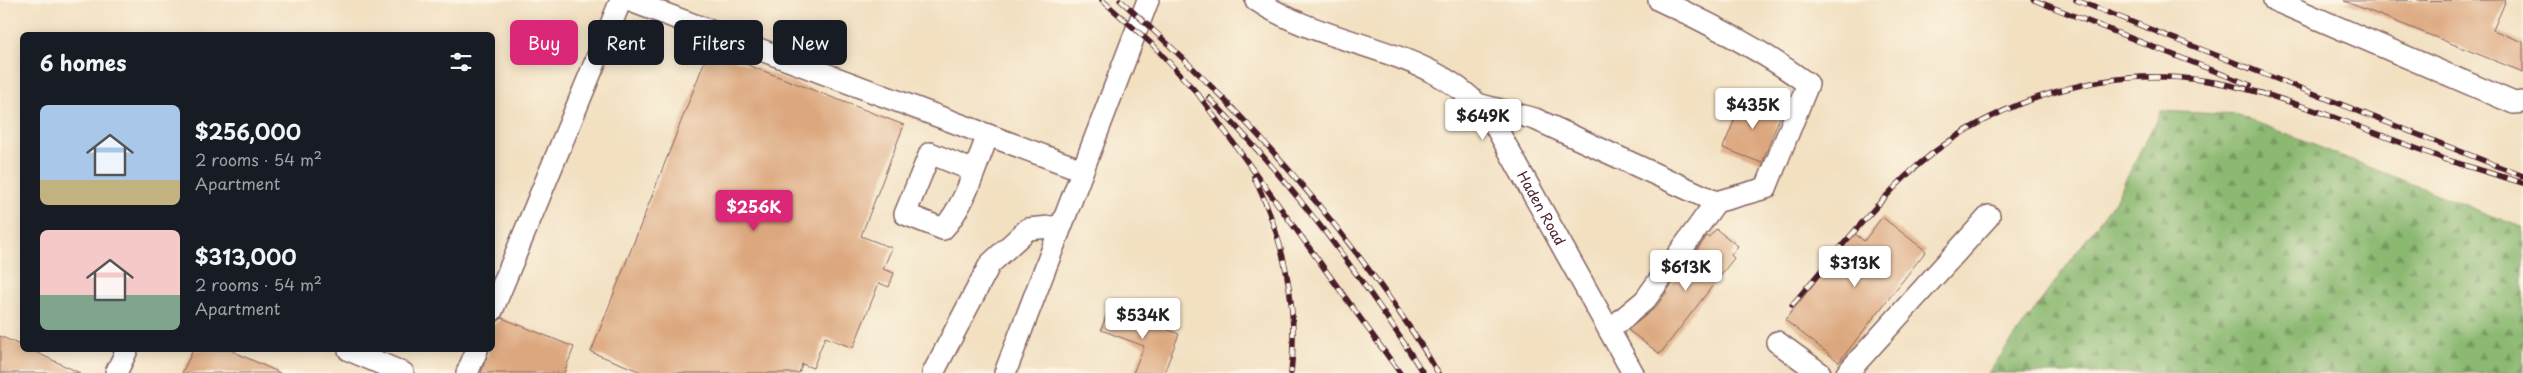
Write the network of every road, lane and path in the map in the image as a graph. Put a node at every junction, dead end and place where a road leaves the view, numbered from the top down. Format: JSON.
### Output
{"nodes":[{"id":1,"x":621,"y":0,"type":"edge"},
{"id":2,"x":628,"y":0,"type":"edge"},
{"id":3,"x":1148,"y":0,"type":"edge"},
{"id":4,"x":1256,"y":0,"type":"edge"},
{"id":5,"x":1659,"y":0,"type":"edge"},
{"id":6,"x":2274,"y":0,"type":"edge"},
{"id":7,"x":2523,"y":102,"type":"edge"},
{"id":8,"x":1482,"y":105,"type":"junction"},
{"id":9,"x":988,"y":135,"type":"junction"},
{"id":10,"x":1082,"y":170,"type":"junction"},
{"id":11,"x":974,"y":171,"type":"dead end"},
{"id":12,"x":1716,"y":202,"type":"junction"},
{"id":13,"x":1989,"y":216,"type":"dead end"},
{"id":14,"x":1061,"y":226,"type":"junction"},
{"id":15,"x":495,"y":304,"type":"edge"},
{"id":16,"x":1609,"y":330,"type":"junction"},
{"id":17,"x":1777,"y":342,"type":"dead end"},
{"id":18,"x":126,"y":352,"type":"edge"},
{"id":19,"x":354,"y":352,"type":"edge"},
{"id":20,"x":475,"y":352,"type":"edge"},
{"id":21,"x":116,"y":373,"type":"edge"},
{"id":22,"x":403,"y":373,"type":"edge"},
{"id":23,"x":467,"y":373,"type":"edge"},
{"id":24,"x":933,"y":373,"type":"edge"},
{"id":25,"x":1005,"y":373,"type":"edge"},
{"id":26,"x":1633,"y":373,"type":"edge"},
{"id":27,"x":1820,"y":373,"type":"edge"},
{"id":28,"x":1847,"y":373,"type":"edge"}],
"edges":[{"from":1,"to":15,"type":"street"},
{"from":2,"to":9,"type":"street"},
{"from":3,"to":10,"type":"street"},
{"from":4,"to":8,"type":"street","name":"Haden Road"},
{"from":5,"to":12,"type":"street"},
{"from":6,"to":7,"type":"street"},
{"from":8,"to":12,"type":"street"},
{"from":8,"to":16,"type":"street","name":"Haden Road"},
{"from":9,"to":10,"type":"street"},
{"from":9,"to":11,"type":"street"},
{"from":10,"to":14,"type":"street"},
{"from":12,"to":16,"type":"street"},
{"from":13,"to":28,"type":"street"},
{"from":14,"to":24,"type":"street"},
{"from":14,"to":25,"type":"street"},
{"from":16,"to":26,"type":"street","name":"Haden Road"},
{"from":17,"to":27,"type":"street"},
{"from":18,"to":21,"type":"street"},
{"from":19,"to":22,"type":"street"},
{"from":20,"to":23,"type":"street"}]}
